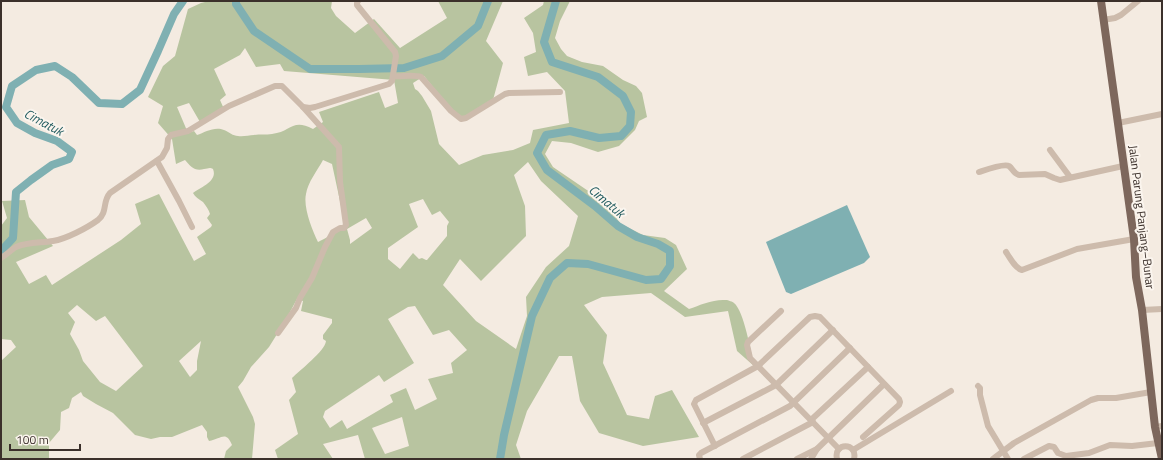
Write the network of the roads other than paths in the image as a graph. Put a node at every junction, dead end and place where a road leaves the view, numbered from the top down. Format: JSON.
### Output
{"nodes":[{"id":1,"x":1101,"y":1,"type":"edge"},
{"id":2,"x":1138,"y":1,"type":"edge"},
{"id":3,"x":357,"y":2,"type":"edge"},
{"id":4,"x":1103,"y":20,"type":"junction"},
{"id":5,"x":393,"y":75,"type":"junction"},
{"id":6,"x":560,"y":92,"type":"dead end"},
{"id":7,"x":304,"y":107,"type":"junction"},
{"id":8,"x":1162,"y":114,"type":"edge"},
{"id":9,"x":1118,"y":123,"type":"junction"},
{"id":10,"x":1050,"y":150,"type":"dead end"},
{"id":11,"x":157,"y":161,"type":"junction"},
{"id":12,"x":1123,"y":166,"type":"junction"},
{"id":13,"x":980,"y":172,"type":"dead end"},
{"id":14,"x":1070,"y":177,"type":"junction"},
{"id":15,"x":192,"y":227,"type":"dead end"},
{"id":16,"x":1134,"y":239,"type":"junction"},
{"id":17,"x":1006,"y":252,"type":"dead end"},
{"id":18,"x":1,"y":258,"type":"edge"},
{"id":19,"x":1162,"y":309,"type":"edge"},
{"id":20,"x":1142,"y":310,"type":"junction"},
{"id":21,"x":780,"y":311,"type":"dead end"},
{"id":22,"x":833,"y":330,"type":"junction"},
{"id":23,"x":278,"y":333,"type":"dead end"},
{"id":24,"x":850,"y":348,"type":"junction"},
{"id":25,"x":758,"y":366,"type":"junction"},
{"id":26,"x":868,"y":366,"type":"junction"},
{"id":27,"x":884,"y":384,"type":"junction"},
{"id":28,"x":776,"y":385,"type":"junction"},
{"id":29,"x":978,"y":386,"type":"dead end"},
{"id":30,"x":951,"y":391,"type":"dead end"},
{"id":31,"x":1151,"y":392,"type":"junction"},
{"id":32,"x":794,"y":403,"type":"junction"},
{"id":33,"x":812,"y":421,"type":"junction"},
{"id":34,"x":703,"y":423,"type":"junction"},
{"id":35,"x":1159,"y":426,"type":"edge"},
{"id":36,"x":863,"y":437,"type":"dead end"},
{"id":37,"x":828,"y":438,"type":"junction"},
{"id":38,"x":715,"y":446,"type":"junction"},
{"id":39,"x":1160,"y":448,"type":"edge"},
{"id":40,"x":816,"y":449,"type":"junction"},
{"id":41,"x":839,"y":449,"type":"junction"},
{"id":42,"x":853,"y":450,"type":"junction"},
{"id":43,"x":1004,"y":452,"type":"junction"},
{"id":44,"x":700,"y":459,"type":"edge"},
{"id":45,"x":743,"y":459,"type":"edge"},
{"id":46,"x":798,"y":459,"type":"edge"},
{"id":47,"x":811,"y":459,"type":"edge"},
{"id":48,"x":837,"y":459,"type":"edge"},
{"id":49,"x":854,"y":459,"type":"edge"},
{"id":50,"x":993,"y":459,"type":"edge"},
{"id":51,"x":1008,"y":459,"type":"edge"},
{"id":52,"x":1026,"y":459,"type":"edge"},
{"id":53,"x":1162,"y":459,"type":"edge"}],
"edges":[{"from":1,"to":4,"type":"main road","name":"Jalan Parung Panjang–Bunar"},
{"from":2,"to":4,"type":"street"},
{"from":3,"to":5,"type":"street"},
{"from":4,"to":9,"type":"main road","name":"Jalan Parung Panjang–Bunar"},
{"from":5,"to":6,"type":"street"},
{"from":5,"to":7,"type":"street"},
{"from":7,"to":11,"type":"street"},
{"from":7,"to":23,"type":"street"},
{"from":8,"to":9,"type":"street"},
{"from":9,"to":12,"type":"main road","name":"Jalan Parung Panjang–Bunar"},
{"from":10,"to":14,"type":"street"},
{"from":11,"to":15,"type":"street"},
{"from":11,"to":18,"type":"street"},
{"from":12,"to":14,"type":"street"},
{"from":12,"to":16,"type":"main road","name":"Jalan Parung Panjang–Bunar"},
{"from":13,"to":14,"type":"street"},
{"from":16,"to":17,"type":"street"},
{"from":16,"to":20,"type":"main road","name":"Jalan Parung Panjang–Bunar"},
{"from":19,"to":20,"type":"street"},
{"from":20,"to":31,"type":"main road","name":"Jalan Parung Panjang–Bunar"},
{"from":21,"to":25,"type":"street"},
{"from":22,"to":24,"type":"street"},
{"from":22,"to":25,"type":"street"},
{"from":22,"to":28,"type":"street"},
{"from":24,"to":26,"type":"street"},
{"from":24,"to":32,"type":"street"},
{"from":25,"to":28,"type":"street"},
{"from":25,"to":34,"type":"street"},
{"from":26,"to":27,"type":"street"},
{"from":26,"to":33,"type":"street"},
{"from":27,"to":36,"type":"street"},
{"from":27,"to":37,"type":"street"},
{"from":28,"to":32,"type":"street"},
{"from":28,"to":34,"type":"street"},
{"from":29,"to":43,"type":"street"},
{"from":30,"to":42,"type":"street"},
{"from":31,"to":35,"type":"main road","name":"Jalan Parung Panjang–Bunar"},
{"from":31,"to":43,"type":"street"},
{"from":32,"to":33,"type":"street"},
{"from":32,"to":38,"type":"street"},
{"from":33,"to":37,"type":"street"},
{"from":33,"to":45,"type":"street"},
{"from":34,"to":38,"type":"street"},
{"from":35,"to":39,"type":"main road","name":"Jalan Parung Panjang–Bunar"},
{"from":37,"to":40,"type":"street"},
{"from":37,"to":41,"type":"street"},
{"from":38,"to":44,"type":"street"},
{"from":39,"to":52,"type":"street"},
{"from":39,"to":53,"type":"main road","name":"Jalan Parung Panjang–Bunar"},
{"from":40,"to":46,"type":"street"},
{"from":40,"to":47,"type":"street"},
{"from":41,"to":42,"type":"street"},
{"from":41,"to":48,"type":"street"},
{"from":42,"to":49,"type":"street"},
{"from":43,"to":50,"type":"street"},
{"from":43,"to":51,"type":"street"}]}
